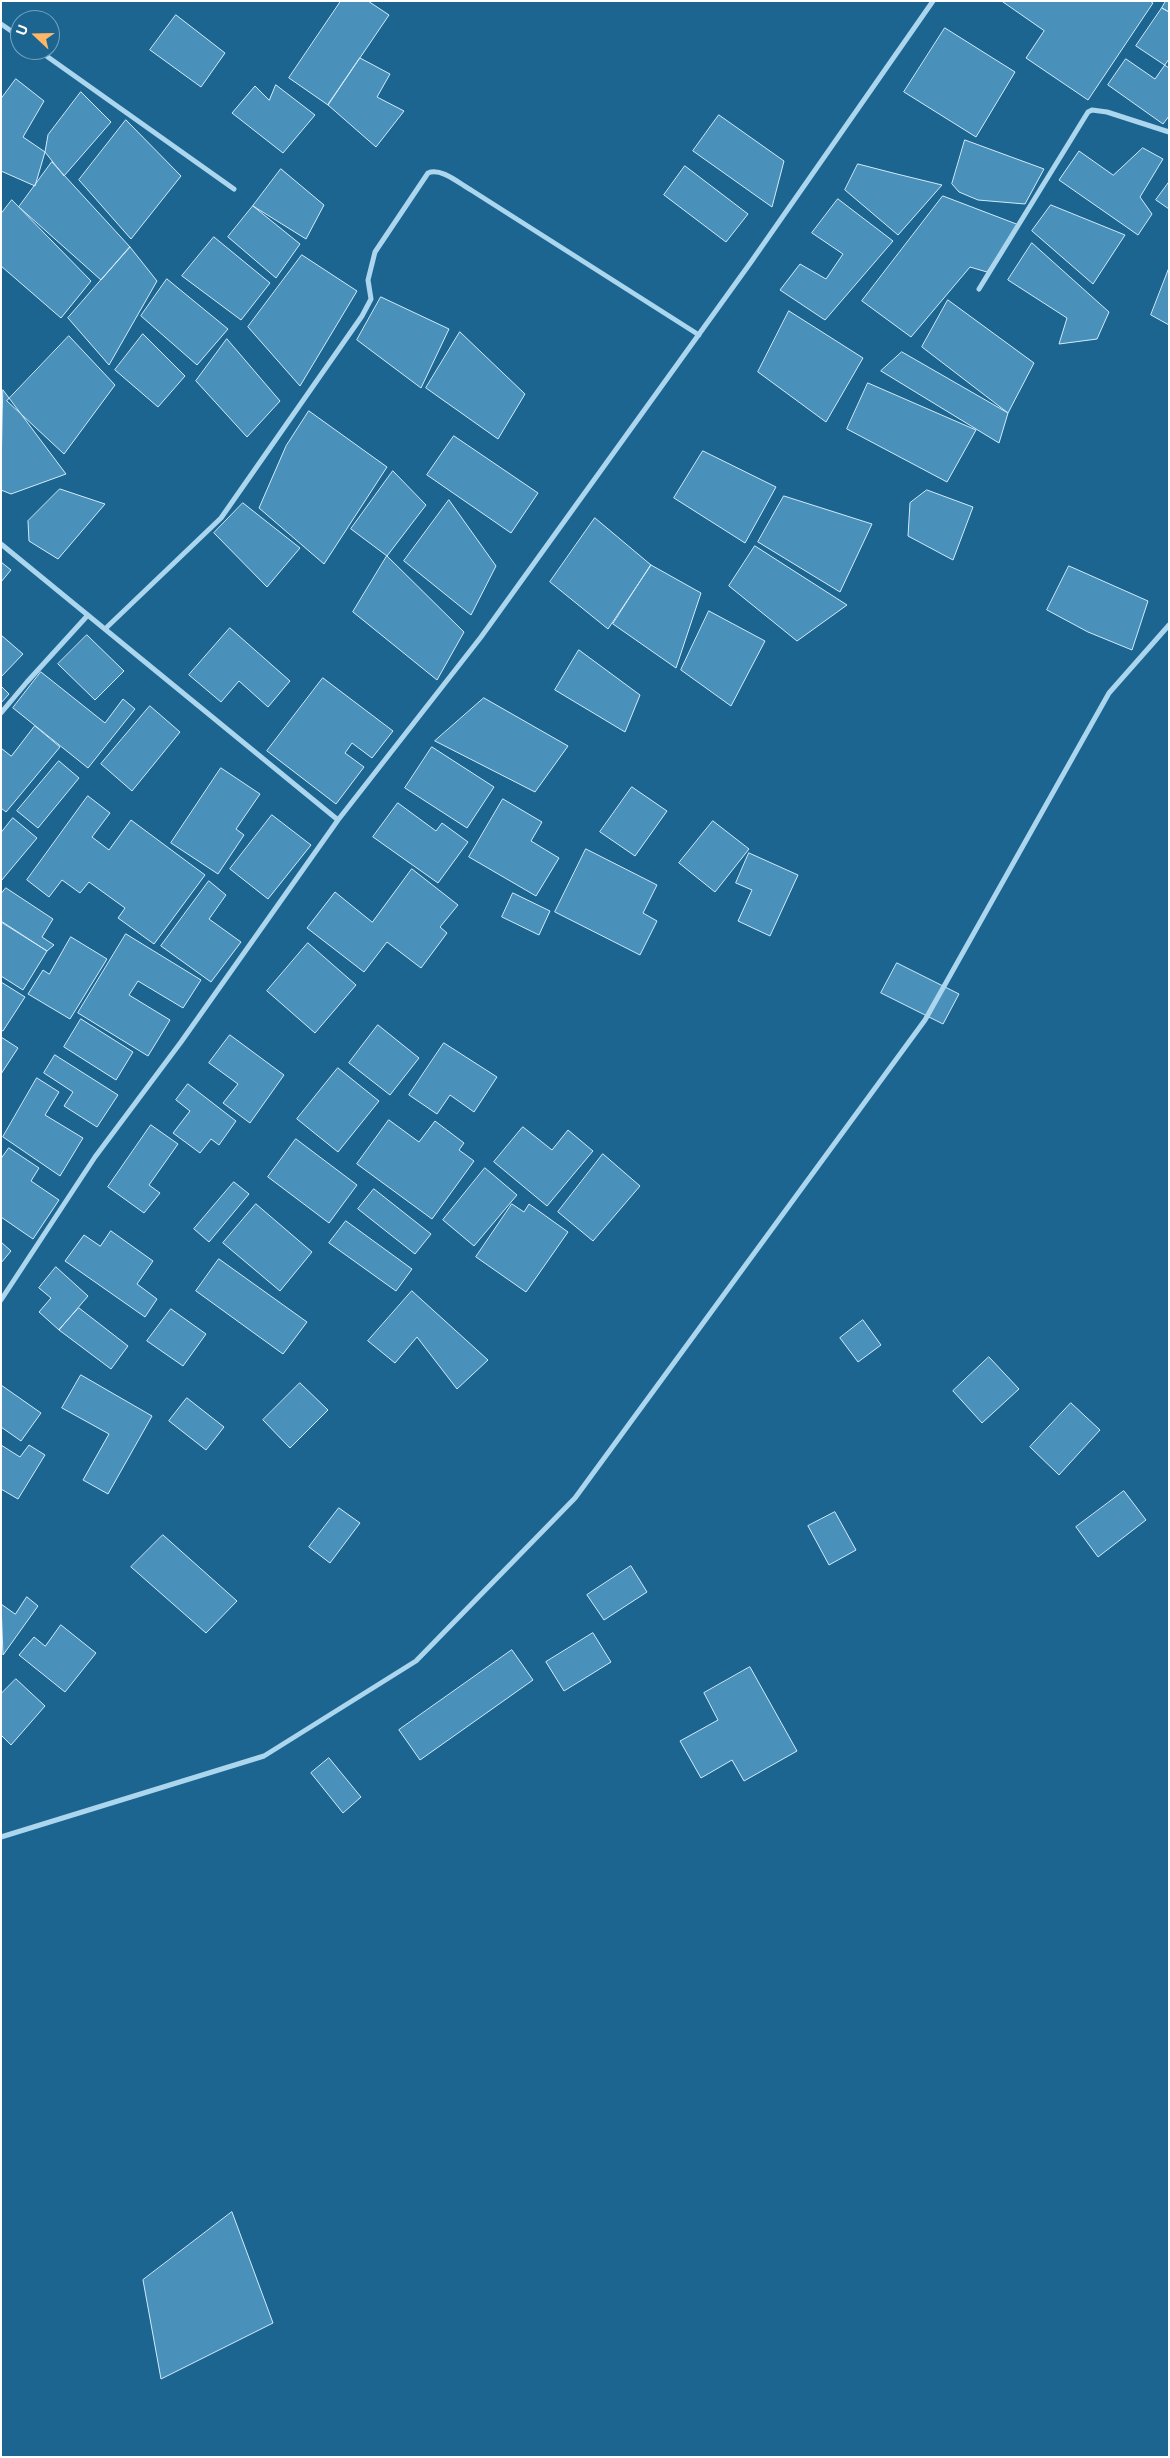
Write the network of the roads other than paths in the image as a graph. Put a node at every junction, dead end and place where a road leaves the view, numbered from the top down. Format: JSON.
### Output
{"nodes":[{"id":1,"x":933,"y":1,"type":"edge"},
{"id":2,"x":52,"y":60,"type":"edge"},
{"id":3,"x":1169,"y":132,"type":"edge"},
{"id":4,"x":234,"y":189,"type":"dead end"},
{"id":5,"x":979,"y":289,"type":"dead end"},
{"id":6,"x":699,"y":335,"type":"junction"},
{"id":7,"x":1,"y":544,"type":"edge"},
{"id":8,"x":88,"y":616,"type":"junction"},
{"id":9,"x":1169,"y":626,"type":"edge"},
{"id":10,"x":105,"y":629,"type":"junction"},
{"id":11,"x":1,"y":713,"type":"edge"},
{"id":12,"x":338,"y":820,"type":"junction"},
{"id":13,"x":1,"y":1300,"type":"edge"},
{"id":14,"x":1,"y":1837,"type":"edge"}],
"edges":[{"from":1,"to":6,"type":"street"},
{"from":2,"to":4,"type":"street"},
{"from":3,"to":5,"type":"street"},
{"from":6,"to":10,"type":"street"},
{"from":6,"to":12,"type":"street"},
{"from":7,"to":8,"type":"street"},
{"from":8,"to":10,"type":"street"},
{"from":8,"to":11,"type":"street"},
{"from":9,"to":14,"type":"street"},
{"from":10,"to":12,"type":"street"},
{"from":12,"to":13,"type":"street"}]}
